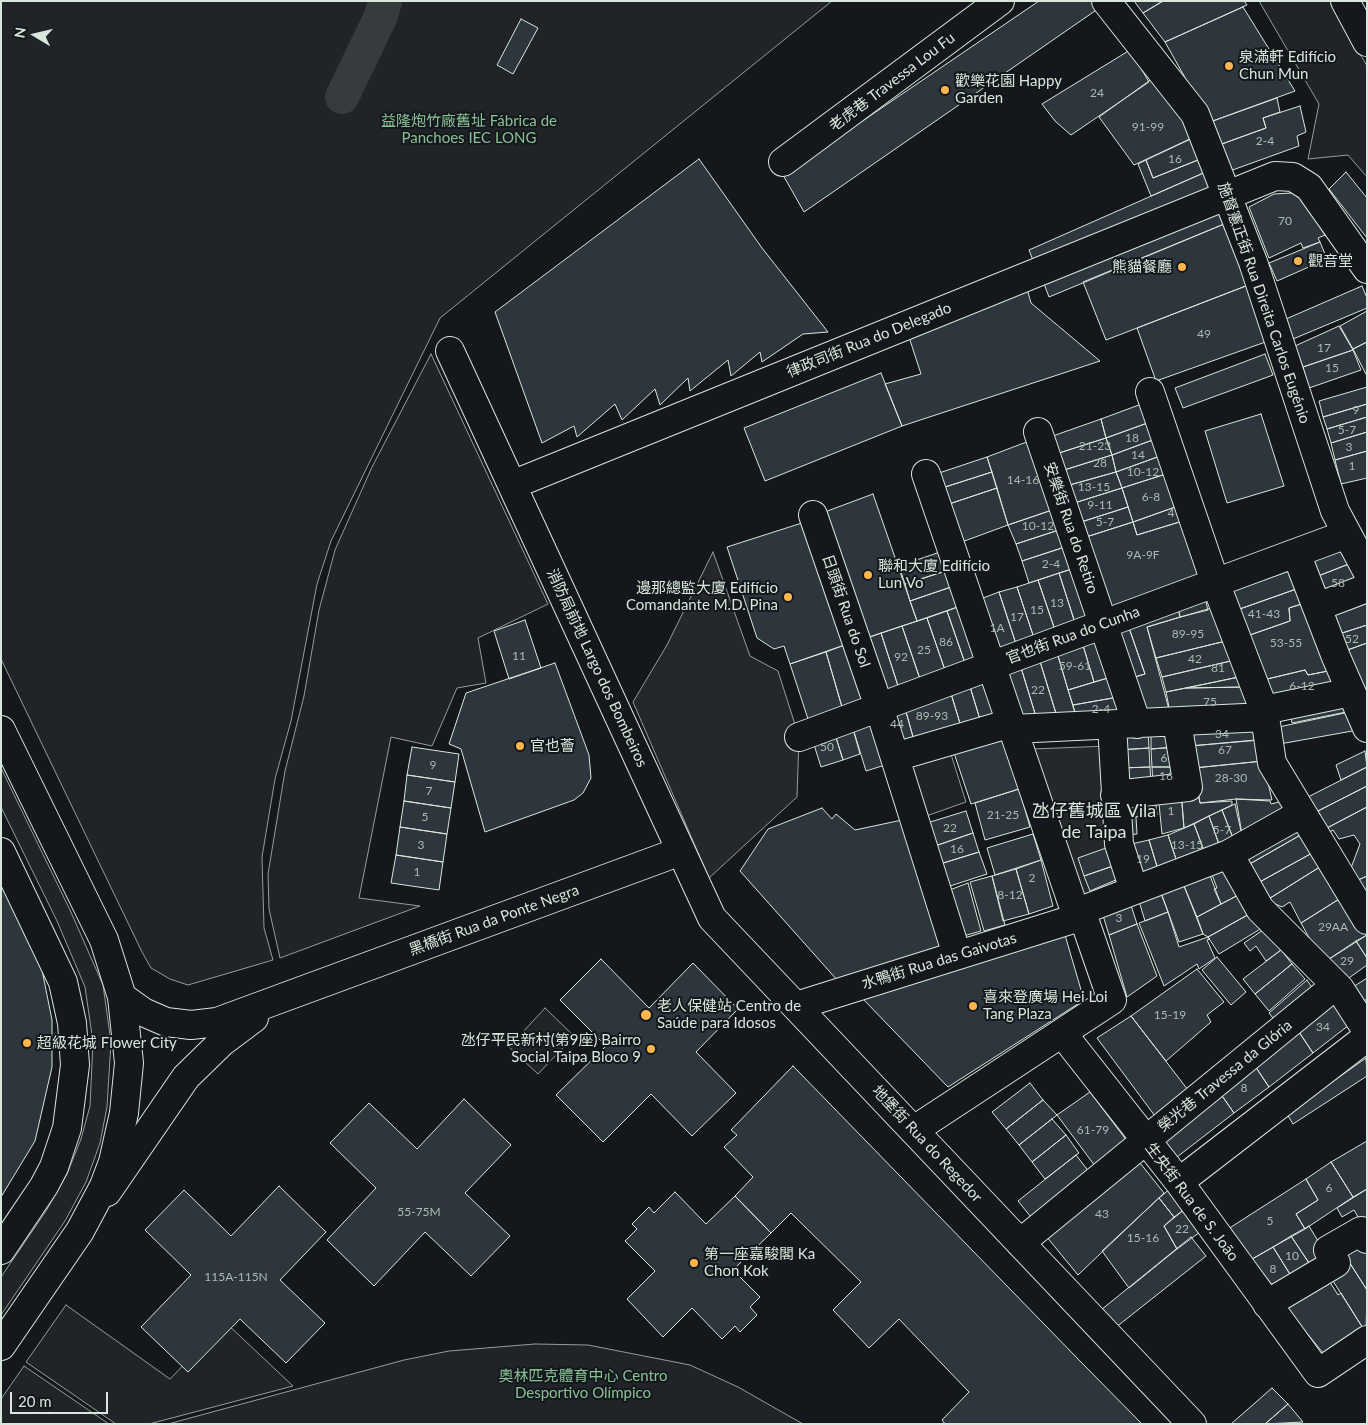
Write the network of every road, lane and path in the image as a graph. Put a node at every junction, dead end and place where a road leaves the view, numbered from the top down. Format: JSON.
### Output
{"nodes":[{"id":1,"x":1000,"y":1,"type":"edge"},
{"id":2,"x":1106,"y":1,"type":"edge"},
{"id":3,"x":1345,"y":1,"type":"edge"},
{"id":4,"x":1367,"y":42,"type":"edge"},
{"id":5,"x":783,"y":162,"type":"dead end"},
{"id":6,"x":1227,"y":194,"type":"junction"},
{"id":7,"x":1367,"y":269,"type":"edge"},
{"id":8,"x":450,"y":351,"type":"dead end"},
{"id":9,"x":1150,"y":392,"type":"dead end"},
{"id":10,"x":1038,"y":432,"type":"dead end"},
{"id":11,"x":926,"y":474,"type":"dead end"},
{"id":12,"x":512,"y":485,"type":"junction"},
{"id":13,"x":813,"y":515,"type":"dead end"},
{"id":14,"x":1342,"y":525,"type":"junction"},
{"id":15,"x":1296,"y":552,"type":"junction"},
{"id":16,"x":1367,"y":571,"type":"edge"},
{"id":17,"x":1215,"y":582,"type":"junction"},
{"id":18,"x":1367,"y":588,"type":"edge"},
{"id":19,"x":1317,"y":607,"type":"junction"},
{"id":20,"x":1104,"y":624,"type":"junction"},
{"id":21,"x":991,"y":665,"type":"junction"},
{"id":22,"x":879,"y":707,"type":"junction"},
{"id":23,"x":1361,"y":710,"type":"edge"},
{"id":24,"x":1265,"y":714,"type":"junction"},
{"id":25,"x":1177,"y":722,"type":"junction"},
{"id":26,"x":1124,"y":724,"type":"junction"},
{"id":27,"x":1012,"y":726,"type":"junction"},
{"id":28,"x":1,"y":730,"type":"edge"},
{"id":29,"x":799,"y":737,"type":"dead end"},
{"id":30,"x":895,"y":758,"type":"junction"},
{"id":31,"x":1115,"y":795,"type":"junction"},
{"id":32,"x":1302,"y":813,"type":"junction"},
{"id":33,"x":681,"y":851,"type":"junction"},
{"id":34,"x":1,"y":852,"type":"edge"},
{"id":35,"x":1229,"y":854,"type":"junction"},
{"id":36,"x":1134,"y":890,"type":"junction"},
{"id":37,"x":1078,"y":915,"type":"junction"},
{"id":38,"x":1367,"y":920,"type":"edge"},
{"id":39,"x":957,"y":955,"type":"junction"},
{"id":40,"x":1336,"y":985,"type":"junction"},
{"id":41,"x":308,"y":989,"type":"junction"},
{"id":42,"x":122,"y":998,"type":"junction"},
{"id":43,"x":796,"y":1006,"type":"junction"},
{"id":44,"x":1367,"y":1031,"type":"edge"},
{"id":45,"x":1062,"y":1033,"type":"junction"},
{"id":46,"x":1367,"y":1037,"type":"edge"},
{"id":47,"x":914,"y":1130,"type":"junction"},
{"id":48,"x":1146,"y":1140,"type":"junction"},
{"id":49,"x":1179,"y":1182,"type":"junction"},
{"id":50,"x":80,"y":1231,"type":"junction"},
{"id":51,"x":1367,"y":1239,"type":"edge"},
{"id":52,"x":1020,"y":1243,"type":"junction"},
{"id":53,"x":1,"y":1250,"type":"edge"},
{"id":54,"x":1267,"y":1304,"type":"junction"},
{"id":55,"x":1367,"y":1340,"type":"edge"},
{"id":56,"x":1,"y":1346,"type":"edge"},
{"id":57,"x":1192,"y":1424,"type":"edge"}],
"edges":[{"from":1,"to":5,"type":"street","name":"老虎巷 Travessa Lou Fu"},
{"from":2,"to":6,"type":"street","name":"施督憲正街 Rua Direita Carlos Eugénio"},
{"from":3,"to":4,"type":"street"},
{"from":6,"to":7,"type":"street","name":"律政司街 Rua do Delegado"},
{"from":6,"to":12,"type":"street","name":"律政司街 Rua do Delegado"},
{"from":6,"to":14,"type":"street","name":"施督憲正街 Rua Direita Carlos Eugénio"},
{"from":8,"to":12,"type":"street","name":"消防局前地 Largo dos Bombeiros"},
{"from":9,"to":17,"type":"street"},
{"from":10,"to":20,"type":"street","name":"安樂街 Rua do Retiro"},
{"from":11,"to":21,"type":"street"},
{"from":12,"to":33,"type":"street","name":"消防局前地 Largo dos Bombeiros"},
{"from":13,"to":22,"type":"street","name":"日頭街 Rua do Sol"},
{"from":14,"to":15,"type":"street","name":"官也街 Rua do Cunha"},
{"from":14,"to":16,"type":"street","name":"施督憲正街 Rua Direita Carlos Eugénio"},
{"from":15,"to":17,"type":"street","name":"官也街 Rua do Cunha"},
{"from":15,"to":19,"type":"street"},
{"from":17,"to":20,"type":"street","name":"官也街 Rua do Cunha"},
{"from":17,"to":24,"type":"street"},
{"from":18,"to":19,"type":"street"},
{"from":19,"to":23,"type":"street"},
{"from":20,"to":21,"type":"street","name":"官也街 Rua do Cunha"},
{"from":20,"to":26,"type":"street","name":"安樂街 Rua do Retiro"},
{"from":21,"to":22,"type":"street","name":"官也街 Rua do Cunha"},
{"from":21,"to":27,"type":"street"},
{"from":22,"to":29,"type":"street","name":"官也街 Rua do Cunha"},
{"from":22,"to":30,"type":"street","name":"日頭街 Rua do Sol"},
{"from":23,"to":24,"type":"street"},
{"from":24,"to":25,"type":"street"},
{"from":24,"to":32,"type":"street"},
{"from":25,"to":26,"type":"street"},
{"from":25,"to":31,"type":"street"},
{"from":26,"to":27,"type":"street"},
{"from":26,"to":31,"type":"street","name":"安樂街 Rua do Retiro"},
{"from":27,"to":30,"type":"street"},
{"from":27,"to":37,"type":"street"},
{"from":28,"to":42,"type":"street"},
{"from":30,"to":39,"type":"street","name":"日頭街 Rua do Sol"},
{"from":31,"to":36,"type":"street","name":"安樂街 Rua do Retiro"},
{"from":32,"to":35,"type":"street","name":"水鴨街 Rua das Gaivotas"},
{"from":32,"to":38,"type":"street"},
{"from":33,"to":41,"type":"street","name":"黑橋街 Rua da Ponte Negra"},
{"from":33,"to":43,"type":"street","name":"地堡街 Rua do Regedor"},
{"from":34,"to":53,"type":"street"},
{"from":35,"to":36,"type":"street","name":"水鴨街 Rua das Gaivotas"},
{"from":35,"to":40,"type":"street"},
{"from":36,"to":37,"type":"street","name":"水鴨街 Rua das Gaivotas"},
{"from":37,"to":39,"type":"street","name":"水鴨街 Rua das Gaivotas"},
{"from":37,"to":45,"type":"street"},
{"from":39,"to":43,"type":"street","name":"水鴨街 Rua das Gaivotas"},
{"from":40,"to":44,"type":"street"},
{"from":40,"to":48,"type":"street","name":"榮光巷 Travessa da Glória"},
{"from":41,"to":42,"type":"street","name":"黑橋街 Rua da Ponte Negra"},
{"from":41,"to":50,"type":"street","name":"黑橋街 Rua da Ponte Negra"},
{"from":42,"to":50,"type":"street"},
{"from":43,"to":47,"type":"street","name":"地堡街 Rua do Regedor"},
{"from":45,"to":47,"type":"street"},
{"from":45,"to":48,"type":"street","name":"生央街 Rua de S. João"},
{"from":46,"to":49,"type":"street"},
{"from":47,"to":52,"type":"street","name":"地堡街 Rua do Regedor"},
{"from":48,"to":49,"type":"street","name":"生央街 Rua de S. João"},
{"from":48,"to":52,"type":"street","name":"榮光巷 Travessa da Glória"},
{"from":49,"to":54,"type":"street","name":"生央街 Rua de S. João"},
{"from":50,"to":56,"type":"street"},
{"from":51,"to":54,"type":"street"},
{"from":52,"to":57,"type":"street","name":"地堡街 Rua do Regedor"},
{"from":54,"to":55,"type":"street","name":"生央街 Rua de S. João"}]}
